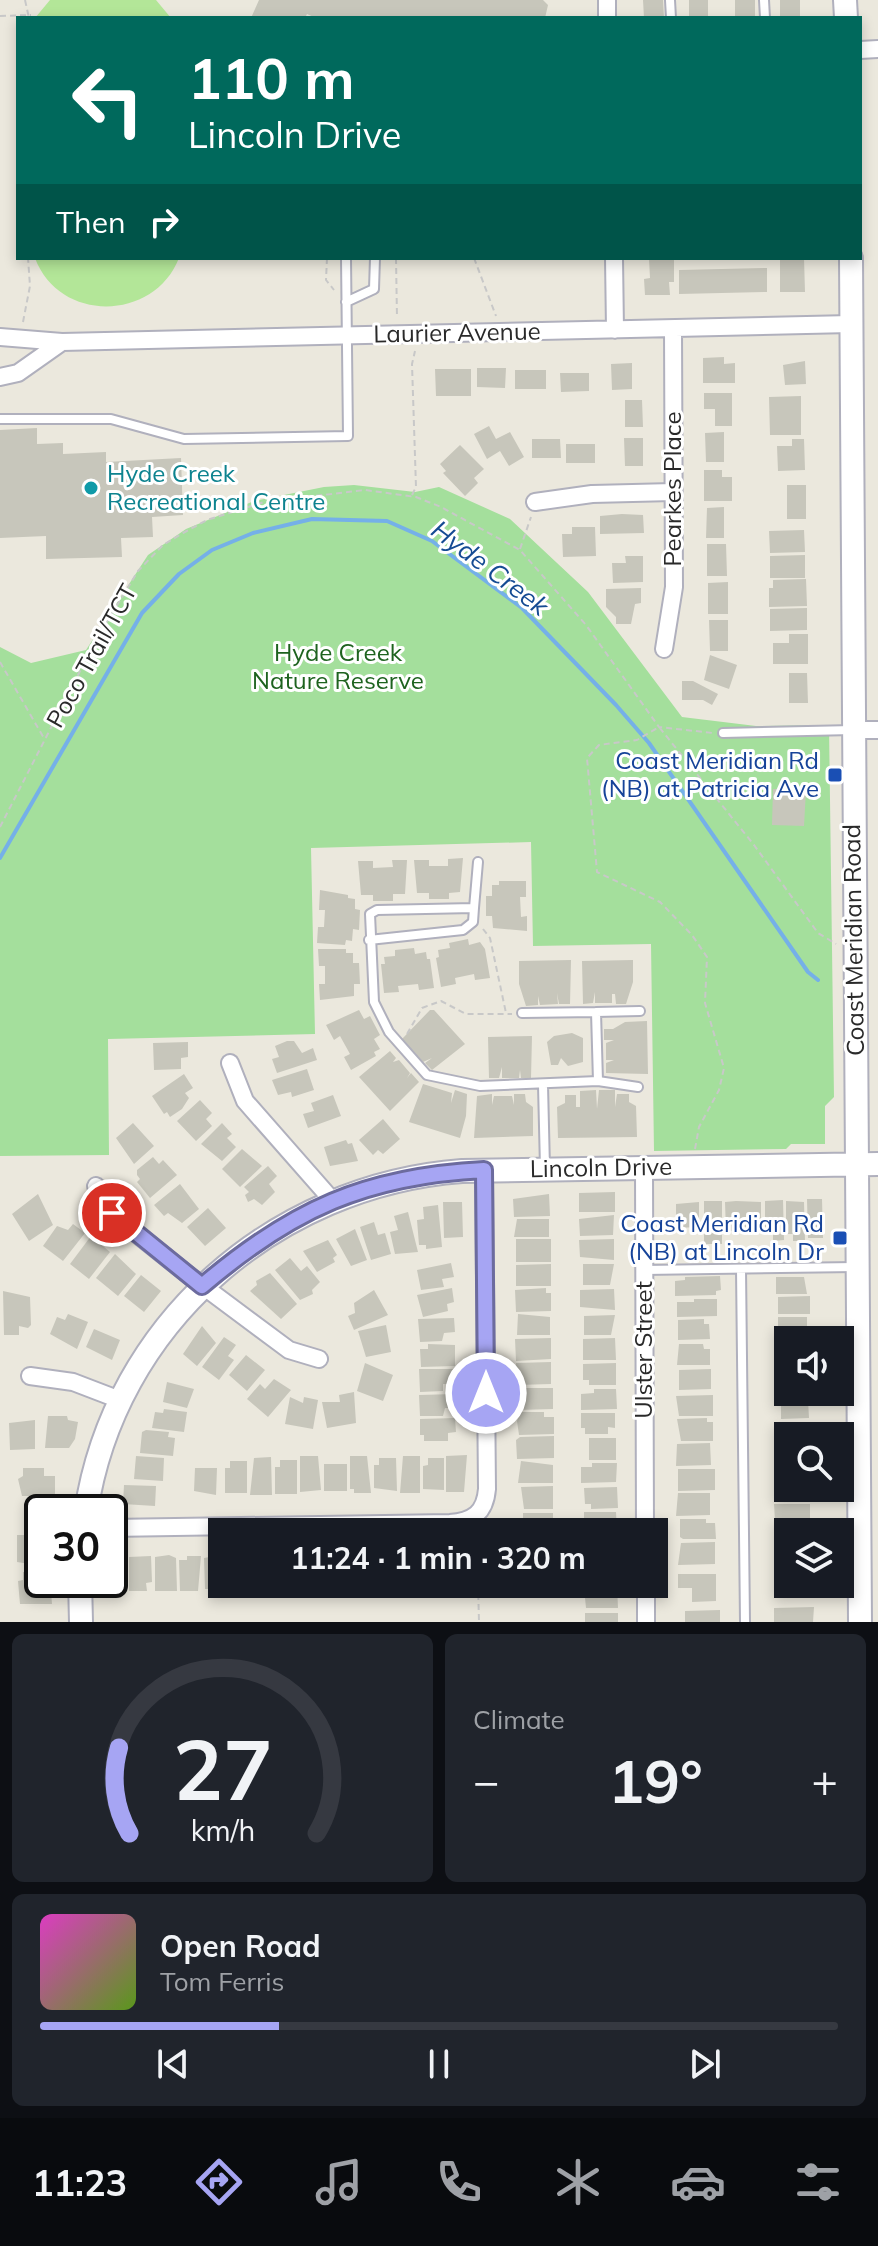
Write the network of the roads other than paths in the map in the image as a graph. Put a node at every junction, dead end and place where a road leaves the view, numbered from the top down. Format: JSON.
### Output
{"nodes":[{"id":1,"x":346,"y":260,"type":"edge"},
{"id":2,"x":375,"y":260,"type":"edge"},
{"id":3,"x":614,"y":260,"type":"edge"},
{"id":4,"x":851,"y":260,"type":"edge"},
{"id":5,"x":346,"y":302,"type":"junction"},
{"id":6,"x":851,"y":324,"type":"junction"},
{"id":7,"x":673,"y":329,"type":"junction"},
{"id":8,"x":615,"y":330,"type":"junction"},
{"id":9,"x":346,"y":336,"type":"junction"},
{"id":10,"x":0,"y":337,"type":"edge"},
{"id":11,"x":62,"y":342,"type":"junction"},
{"id":12,"x":0,"y":377,"type":"edge"},
{"id":13,"x":0,"y":419,"type":"edge"},
{"id":14,"x":673,"y":492,"type":"junction"},
{"id":15,"x":535,"y":502,"type":"road end"},
{"id":16,"x":664,"y":649,"type":"dead end"},
{"id":17,"x":878,"y":730,"type":"edge"},
{"id":18,"x":844,"y":731,"type":"junction"},
{"id":19,"x":723,"y":733,"type":"road end"},
{"id":20,"x":478,"y":862,"type":"dead end"},
{"id":21,"x":474,"y":908,"type":"junction"},
{"id":22,"x":369,"y":940,"type":"junction"},
{"id":23,"x":640,"y":1011,"type":"dead end"},
{"id":24,"x":596,"y":1012,"type":"junction"},
{"id":25,"x":518,"y":1013,"type":"road end"},
{"id":26,"x":230,"y":1063,"type":"dead end"},
{"id":27,"x":598,"y":1081,"type":"junction"},
{"id":28,"x":543,"y":1085,"type":"junction"},
{"id":29,"x":638,"y":1087,"type":"dead end"},
{"id":30,"x":867,"y":1164,"type":"edge"},
{"id":31,"x":644,"y":1167,"type":"junction"},
{"id":32,"x":545,"y":1168,"type":"junction"},
{"id":33,"x":484,"y":1170,"type":"junction"},
{"id":34,"x":96,"y":1186,"type":"dead end"},
{"id":35,"x":332,"y":1200,"type":"junction"},
{"id":36,"x":857,"y":1267,"type":"junction"},
{"id":37,"x":741,"y":1269,"type":"junction"},
{"id":38,"x":644,"y":1270,"type":"junction"},
{"id":39,"x":202,"y":1286,"type":"junction"},
{"id":40,"x":319,"y":1359,"type":"dead end"},
{"id":41,"x":30,"y":1376,"type":"dead end"},
{"id":42,"x":120,"y":1400,"type":"junction"},
{"id":43,"x":89,"y":1494,"type":"edge"},
{"id":44,"x":645,"y":1518,"type":"edge"},
{"id":45,"x":128,"y":1528,"type":"edge"},
{"id":46,"x":80,"y":1598,"type":"edge"},
{"id":47,"x":646,"y":1598,"type":"edge"},
{"id":48,"x":81,"y":1622,"type":"edge"},
{"id":49,"x":646,"y":1622,"type":"edge"},
{"id":50,"x":745,"y":1622,"type":"edge"},
{"id":51,"x":860,"y":1622,"type":"edge"}],
"edges":[{"from":1,"to":5,"type":"lane"},
{"from":2,"to":5,"type":"lane"},
{"from":3,"to":8,"type":"street"},
{"from":4,"to":6,"type":"main road","name":"Coast Meridian Road"},
{"from":5,"to":9,"type":"lane"},
{"from":6,"to":7,"type":"street","name":"Laurier Avenue"},
{"from":6,"to":18,"type":"main road","name":"Coast Meridian Road"},
{"from":7,"to":8,"type":"street","name":"Laurier Avenue"},
{"from":7,"to":14,"type":"street","name":"Pearkes Place"},
{"from":8,"to":9,"type":"street","name":"Laurier Avenue"},
{"from":9,"to":11,"type":"street","name":"Laurier Avenue"},
{"from":9,"to":13,"type":"lane"},
{"from":10,"to":11,"type":"street","name":"Laurier Avenue"},
{"from":11,"to":12,"type":"street"},
{"from":14,"to":15,"type":"street"},
{"from":14,"to":16,"type":"street","name":"Pearkes Place"},
{"from":17,"to":18,"type":"street"},
{"from":18,"to":19,"type":"lane"},
{"from":18,"to":30,"type":"main road","name":"Coast Meridian Road"},
{"from":20,"to":21,"type":"lane"},
{"from":21,"to":22,"type":"lane"},
{"from":21,"to":22,"type":"lane"},
{"from":22,"to":28,"type":"lane"},
{"from":23,"to":24,"type":"lane"},
{"from":24,"to":25,"type":"lane"},
{"from":24,"to":27,"type":"lane"},
{"from":26,"to":35,"type":"street"},
{"from":27,"to":28,"type":"lane"},
{"from":27,"to":29,"type":"lane"},
{"from":28,"to":32,"type":"lane"},
{"from":30,"to":31,"type":"main road","name":"Lincoln Drive"},
{"from":30,"to":36,"type":"main road","name":"Coast Meridian Road"},
{"from":31,"to":32,"type":"main road","name":"Lincoln Drive"},
{"from":31,"to":38,"type":"street","name":"Ulster Street"},
{"from":32,"to":33,"type":"main road","name":"Lincoln Drive"},
{"from":33,"to":35,"type":"main road","name":"Lincoln Drive"},
{"from":33,"to":45,"type":"street"},
{"from":34,"to":39,"type":"street"},
{"from":35,"to":39,"type":"main road","name":"Lincoln Drive"},
{"from":36,"to":37,"type":"lane"},
{"from":36,"to":51,"type":"main road","name":"Coast Meridian Road"},
{"from":37,"to":38,"type":"lane"},
{"from":37,"to":50,"type":"lane"},
{"from":38,"to":44,"type":"street","name":"Ulster Street"},
{"from":39,"to":40,"type":"street"},
{"from":39,"to":42,"type":"main road","name":"Lincoln Drive"},
{"from":41,"to":42,"type":"street"},
{"from":42,"to":43,"type":"main road","name":"Lincoln Drive"},
{"from":46,"to":48,"type":"main road"},
{"from":47,"to":49,"type":"street"}]}
